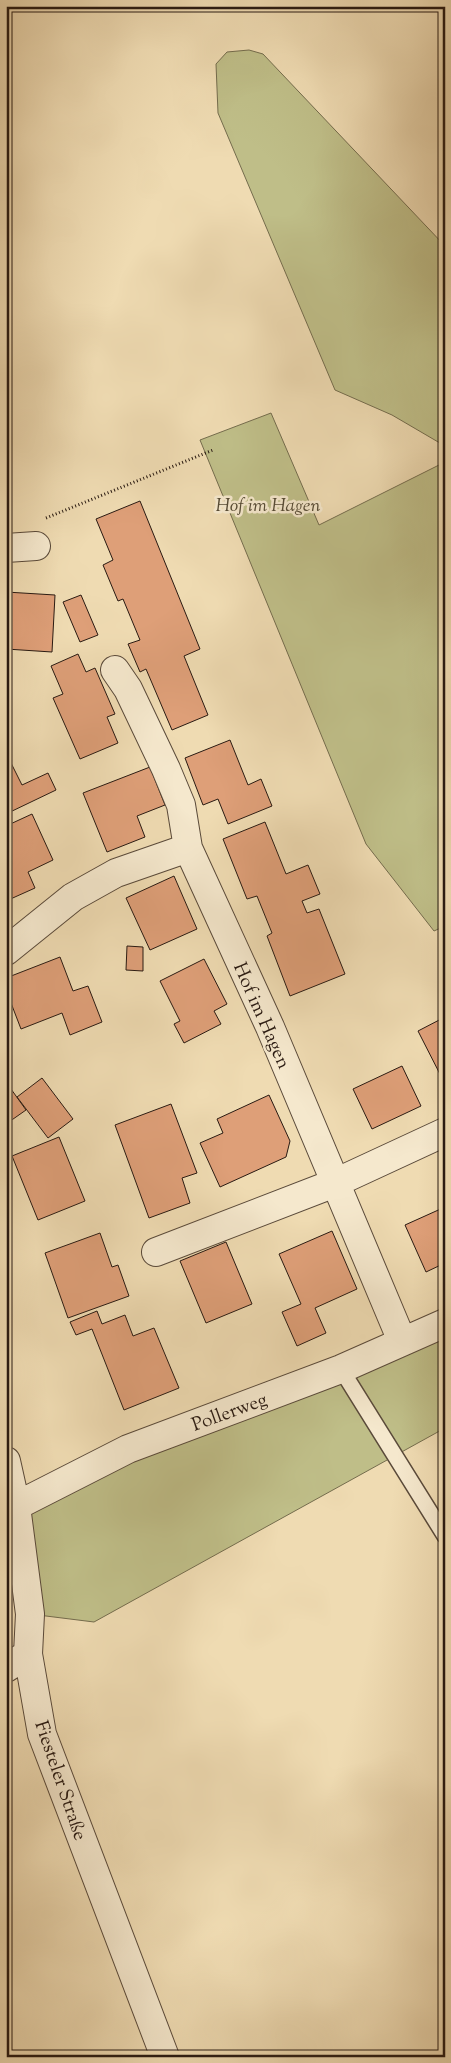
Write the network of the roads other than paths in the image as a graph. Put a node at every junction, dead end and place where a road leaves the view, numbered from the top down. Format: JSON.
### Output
{"nodes":[{"id":1,"x":36,"y":534,"type":"road end"},
{"id":2,"x":6,"y":548,"type":"edge"},
{"id":3,"x":115,"y":670,"type":"dead end"},
{"id":4,"x":188,"y":848,"type":"junction"},
{"id":5,"x":6,"y":951,"type":"edge"},
{"id":6,"x":445,"y":1132,"type":"edge"},
{"id":7,"x":335,"y":1182,"type":"junction"},
{"id":8,"x":156,"y":1252,"type":"dead end"},
{"id":9,"x":445,"y":1323,"type":"edge"},
{"id":10,"x":402,"y":1341,"type":"junction"},
{"id":11,"x":342,"y":1369,"type":"junction"},
{"id":12,"x":6,"y":1461,"type":"edge"},
{"id":13,"x":16,"y":1506,"type":"junction"},
{"id":14,"x":445,"y":1536,"type":"edge"},
{"id":15,"x":17,"y":1661,"type":"edge"},
{"id":16,"x":165,"y":2057,"type":"edge"}],
"edges":[{"from":1,"to":2,"type":"street"},
{"from":3,"to":4,"type":"street","name":"Hof im Hagen"},
{"from":4,"to":5,"type":"street"},
{"from":4,"to":7,"type":"street","name":"Hof im Hagen"},
{"from":6,"to":7,"type":"street"},
{"from":7,"to":8,"type":"street"},
{"from":7,"to":10,"type":"street","name":"Hof im Hagen"},
{"from":9,"to":10,"type":"street","name":"Pollerweg"},
{"from":10,"to":11,"type":"street","name":"Pollerweg"},
{"from":11,"to":13,"type":"street","name":"Pollerweg"},
{"from":11,"to":14,"type":"lane"},
{"from":12,"to":13,"type":"street","name":"Fiesteler Straße"},
{"from":13,"to":15,"type":"street","name":"Fiesteler Straße"},
{"from":15,"to":16,"type":"street","name":"Fiesteler Straße"}]}
